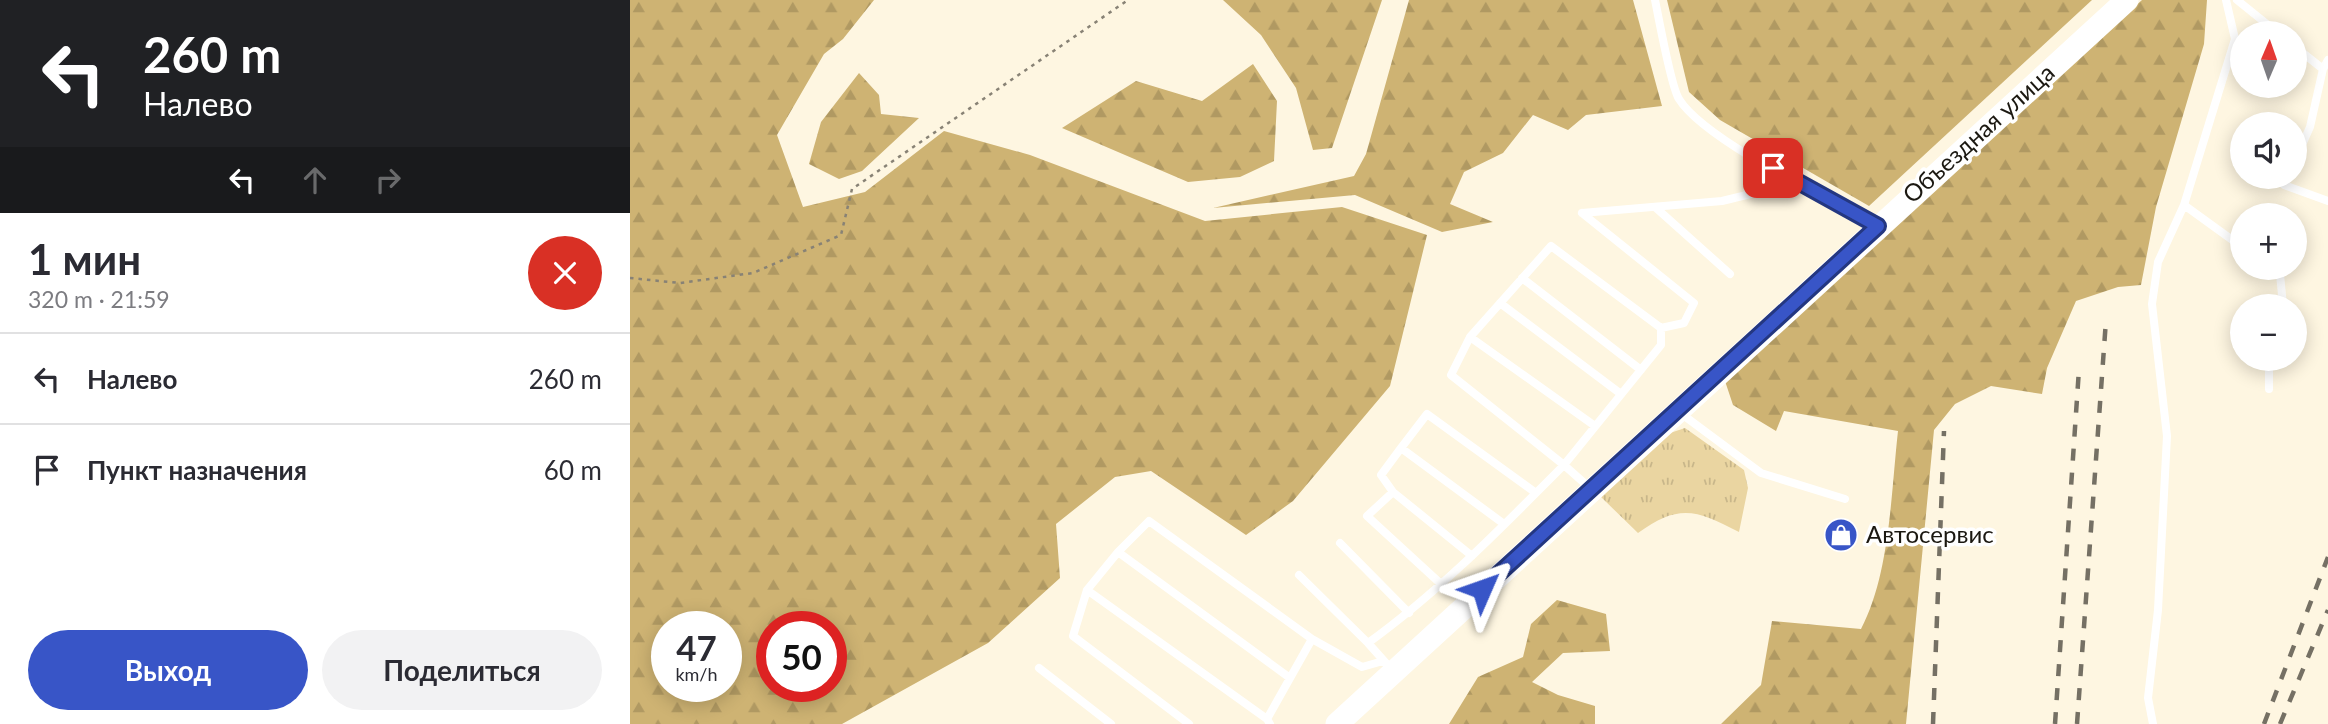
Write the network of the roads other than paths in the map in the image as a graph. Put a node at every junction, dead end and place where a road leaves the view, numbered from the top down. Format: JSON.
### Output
{"nodes":[{"id":1,"x":1655,"y":0,"type":"edge"},
{"id":2,"x":2126,"y":0,"type":"edge"},
{"id":3,"x":2225,"y":0,"type":"edge"},
{"id":4,"x":2237,"y":0,"type":"edge"},
{"id":5,"x":2263,"y":21,"type":"edge"},
{"id":6,"x":2307,"y":56,"type":"edge"},
{"id":7,"x":2328,"y":60,"type":"edge"},
{"id":8,"x":2323,"y":69,"type":"junction"},
{"id":9,"x":2307,"y":135,"type":"edge"},
{"id":10,"x":1796,"y":183,"type":"junction"},
{"id":11,"x":2295,"y":189,"type":"edge"},
{"id":12,"x":2328,"y":201,"type":"edge"},
{"id":13,"x":2184,"y":205,"type":"junction"},
{"id":14,"x":1656,"y":207,"type":"junction"},
{"id":15,"x":1878,"y":226,"type":"junction"},
{"id":16,"x":2230,"y":238,"type":"edge"},
{"id":17,"x":1730,"y":274,"type":"dead end"},
{"id":18,"x":1522,"y":278,"type":"junction"},
{"id":19,"x":1500,"y":303,"type":"junction"},
{"id":20,"x":1661,"y":328,"type":"junction"},
{"id":21,"x":1470,"y":337,"type":"junction"},
{"id":22,"x":1641,"y":370,"type":"junction"},
{"id":23,"x":2269,"y":371,"type":"edge"},
{"id":24,"x":2269,"y":388,"type":"dead end"},
{"id":25,"x":1621,"y":394,"type":"junction"},
{"id":26,"x":1677,"y":411,"type":"junction"},
{"id":27,"x":1595,"y":426,"type":"junction"},
{"id":28,"x":1401,"y":447,"type":"junction"},
{"id":29,"x":1564,"y":465,"type":"junction"},
{"id":30,"x":1591,"y":489,"type":"junction"},
{"id":31,"x":1393,"y":492,"type":"junction"},
{"id":32,"x":1536,"y":493,"type":"junction"},
{"id":33,"x":1845,"y":499,"type":"dead end"},
{"id":34,"x":1504,"y":524,"type":"junction"},
{"id":35,"x":1340,"y":543,"type":"dead end"},
{"id":36,"x":1118,"y":552,"type":"junction"},
{"id":37,"x":1472,"y":556,"type":"junction"},
{"id":38,"x":1299,"y":575,"type":"dead end"},
{"id":39,"x":1441,"y":584,"type":"junction"},
{"id":40,"x":1087,"y":590,"type":"junction"},
{"id":41,"x":1409,"y":613,"type":"junction"},
{"id":42,"x":1311,"y":639,"type":"junction"},
{"id":43,"x":1368,"y":643,"type":"junction"},
{"id":44,"x":1389,"y":667,"type":"junction"},
{"id":45,"x":1040,"y":668,"type":"dead end"},
{"id":46,"x":1290,"y":678,"type":"junction"},
{"id":47,"x":1268,"y":722,"type":"edge"},
{"id":48,"x":1111,"y":724,"type":"edge"},
{"id":49,"x":1189,"y":724,"type":"edge"},
{"id":50,"x":1337,"y":724,"type":"edge"},
{"id":51,"x":2153,"y":724,"type":"edge"}],
"edges":[{"from":1,"to":10,"type":"lane"},
{"from":2,"to":15,"type":"main road","name":"Объездная улица"},
{"from":3,"to":13,"type":"lane"},
{"from":4,"to":5,"type":"lane"},
{"from":6,"to":8,"type":"lane"},
{"from":7,"to":8,"type":"lane"},
{"from":8,"to":9,"type":"lane"},
{"from":10,"to":14,"type":"lane"},
{"from":10,"to":15,"type":"lane"},
{"from":11,"to":12,"type":"lane"},
{"from":13,"to":16,"type":"lane"},
{"from":13,"to":51,"type":"lane"},
{"from":14,"to":17,"type":"lane"},
{"from":14,"to":20,"type":"lane"},
{"from":15,"to":26,"type":"main road","name":"Объездная улица"},
{"from":18,"to":19,"type":"lane"},
{"from":18,"to":20,"type":"lane"},
{"from":18,"to":22,"type":"lane"},
{"from":19,"to":21,"type":"lane"},
{"from":19,"to":25,"type":"lane"},
{"from":20,"to":22,"type":"lane"},
{"from":21,"to":27,"type":"lane"},
{"from":21,"to":29,"type":"lane"},
{"from":22,"to":25,"type":"lane"},
{"from":23,"to":24,"type":"lane"},
{"from":25,"to":27,"type":"lane"},
{"from":26,"to":30,"type":"main road","name":"Объездная улица"},
{"from":26,"to":33,"type":"lane"},
{"from":27,"to":29,"type":"lane"},
{"from":28,"to":31,"type":"lane"},
{"from":28,"to":32,"type":"lane"},
{"from":28,"to":34,"type":"lane"},
{"from":29,"to":30,"type":"lane"},
{"from":29,"to":32,"type":"lane"},
{"from":30,"to":44,"type":"main road","name":"Объездная улица"},
{"from":31,"to":37,"type":"lane"},
{"from":31,"to":39,"type":"lane"},
{"from":32,"to":34,"type":"lane"},
{"from":34,"to":37,"type":"lane"},
{"from":35,"to":41,"type":"lane"},
{"from":36,"to":40,"type":"lane"},
{"from":36,"to":42,"type":"lane"},
{"from":36,"to":46,"type":"lane"},
{"from":37,"to":39,"type":"lane"},
{"from":38,"to":43,"type":"lane"},
{"from":39,"to":41,"type":"lane"},
{"from":40,"to":47,"type":"lane"},
{"from":40,"to":49,"type":"lane"},
{"from":41,"to":43,"type":"lane"},
{"from":42,"to":44,"type":"lane"},
{"from":42,"to":46,"type":"lane"},
{"from":43,"to":44,"type":"lane"},
{"from":44,"to":50,"type":"main road","name":"Объездная улица"},
{"from":45,"to":48,"type":"lane"},
{"from":46,"to":47,"type":"lane"}]}
